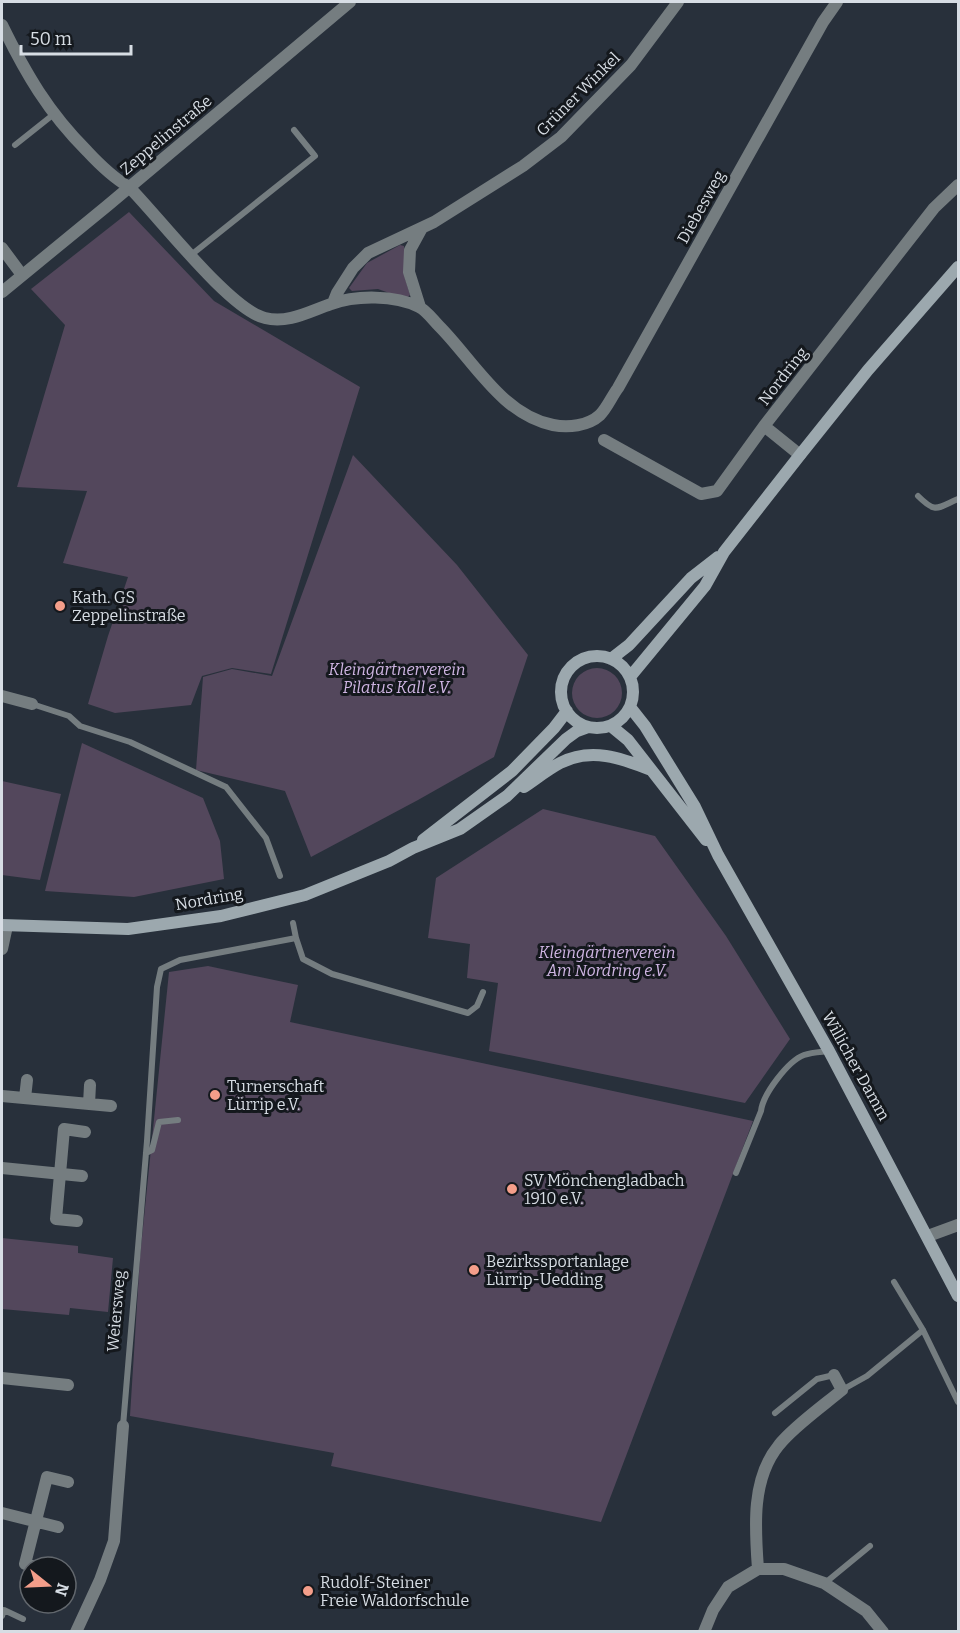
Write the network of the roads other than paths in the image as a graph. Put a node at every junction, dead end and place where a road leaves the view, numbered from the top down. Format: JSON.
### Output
{"nodes":[{"id":1,"x":350,"y":2,"type":"edge"},
{"id":2,"x":678,"y":2,"type":"edge"},
{"id":3,"x":837,"y":2,"type":"edge"},
{"id":4,"x":2,"y":25,"type":"edge"},
{"id":5,"x":54,"y":114,"type":"junction"},
{"id":6,"x":294,"y":130,"type":"dead end"},
{"id":7,"x":15,"y":145,"type":"dead end"},
{"id":8,"x":958,"y":185,"type":"edge"},
{"id":9,"x":129,"y":187,"type":"junction"},
{"id":10,"x":422,"y":228,"type":"junction"},
{"id":11,"x":2,"y":248,"type":"edge"},
{"id":12,"x":191,"y":255,"type":"junction"},
{"id":13,"x":958,"y":267,"type":"edge"},
{"id":14,"x":22,"y":275,"type":"junction"},
{"id":15,"x":2,"y":292,"type":"edge"},
{"id":16,"x":333,"y":303,"type":"junction"},
{"id":17,"x":420,"y":307,"type":"junction"},
{"id":18,"x":764,"y":426,"type":"junction"},
{"id":19,"x":604,"y":440,"type":"dead end"},
{"id":20,"x":800,"y":455,"type":"junction"},
{"id":21,"x":918,"y":496,"type":"dead end"},
{"id":22,"x":958,"y":499,"type":"edge"},
{"id":23,"x":724,"y":552,"type":"junction"},
{"id":24,"x":611,"y":659,"type":"junction"},
{"id":25,"x":630,"y":677,"type":"junction"},
{"id":26,"x":2,"y":696,"type":"edge"},
{"id":27,"x":32,"y":704,"type":"joint"},
{"id":28,"x":630,"y":707,"type":"junction"},
{"id":29,"x":567,"y":711,"type":"junction"},
{"id":30,"x":611,"y":726,"type":"junction"},
{"id":31,"x":588,"y":727,"type":"junction"},
{"id":32,"x":654,"y":772,"type":"junction"},
{"id":33,"x":507,"y":796,"type":"junction"},
{"id":34,"x":412,"y":849,"type":"junction"},
{"id":35,"x":718,"y":855,"type":"junction"},
{"id":36,"x":279,"y":876,"type":"dead end"},
{"id":37,"x":293,"y":923,"type":"dead end"},
{"id":38,"x":4,"y":926,"type":"edge"},
{"id":39,"x":296,"y":938,"type":"junction"},
{"id":40,"x":2,"y":949,"type":"edge"},
{"id":41,"x":483,"y":992,"type":"dead end"},
{"id":42,"x":829,"y":1051,"type":"junction"},
{"id":43,"x":27,"y":1080,"type":"dead end"},
{"id":44,"x":90,"y":1085,"type":"dead end"},
{"id":45,"x":2,"y":1096,"type":"edge"},
{"id":46,"x":26,"y":1098,"type":"junction"},
{"id":47,"x":89,"y":1104,"type":"junction"},
{"id":48,"x":111,"y":1106,"type":"dead end"},
{"id":49,"x":178,"y":1120,"type":"dead end"},
{"id":50,"x":85,"y":1132,"type":"dead end"},
{"id":51,"x":146,"y":1154,"type":"junction"},
{"id":52,"x":2,"y":1168,"type":"edge"},
{"id":53,"x":736,"y":1173,"type":"dead end"},
{"id":54,"x":59,"y":1174,"type":"junction"},
{"id":55,"x":82,"y":1176,"type":"dead end"},
{"id":56,"x":77,"y":1221,"type":"dead end"},
{"id":57,"x":958,"y":1225,"type":"edge"},
{"id":58,"x":928,"y":1236,"type":"junction"},
{"id":59,"x":894,"y":1282,"type":"dead end"},
{"id":60,"x":958,"y":1296,"type":"edge"},
{"id":61,"x":923,"y":1330,"type":"junction"},
{"id":62,"x":834,"y":1375,"type":"joint"},
{"id":63,"x":2,"y":1378,"type":"edge"},
{"id":64,"x":68,"y":1385,"type":"dead end"},
{"id":65,"x":842,"y":1390,"type":"junction"},
{"id":66,"x":958,"y":1402,"type":"edge"},
{"id":67,"x":775,"y":1413,"type":"dead end"},
{"id":68,"x":123,"y":1426,"type":"joint"},
{"id":69,"x":69,"y":1482,"type":"dead end"},
{"id":70,"x":2,"y":1513,"type":"edge"},
{"id":71,"x":36,"y":1521,"type":"junction"},
{"id":72,"x":58,"y":1527,"type":"dead end"},
{"id":73,"x":870,"y":1546,"type":"dead end"},
{"id":74,"x":27,"y":1555,"type":"edge"},
{"id":75,"x":758,"y":1569,"type":"junction"},
{"id":76,"x":824,"y":1583,"type":"junction"},
{"id":77,"x":2,"y":1616,"type":"edge"},
{"id":78,"x":23,"y":1619,"type":"dead end"},
{"id":79,"x":76,"y":1632,"type":"edge"},
{"id":80,"x":704,"y":1632,"type":"edge"},
{"id":81,"x":883,"y":1632,"type":"edge"}],
"edges":[{"from":1,"to":9,"type":"street","name":"Zeppelinstraße"},
{"from":2,"to":10,"type":"street","name":"Grüner Winkel"},
{"from":3,"to":17,"type":"street","name":"Diebesweg"},
{"from":4,"to":5,"type":"street"},
{"from":5,"to":7,"type":"lane"},
{"from":5,"to":9,"type":"street"},
{"from":6,"to":12,"type":"lane"},
{"from":8,"to":18,"type":"street","name":"Nordring"},
{"from":9,"to":12,"type":"street"},
{"from":9,"to":14,"type":"street","name":"Zeppelinstraße"},
{"from":10,"to":16,"type":"street","name":"Grüner Winkel"},
{"from":10,"to":17,"type":"street"},
{"from":11,"to":14,"type":"street"},
{"from":12,"to":16,"type":"street"},
{"from":13,"to":20,"type":"main road"},
{"from":14,"to":15,"type":"street","name":"Zeppelinstraße"},
{"from":16,"to":17,"type":"street"},
{"from":18,"to":19,"type":"street","name":"Nordring"},
{"from":18,"to":20,"type":"street"},
{"from":20,"to":23,"type":"main road"},
{"from":21,"to":22,"type":"lane"},
{"from":23,"to":24,"type":"main road"},
{"from":23,"to":25,"type":"main road"},
{"from":24,"to":25,"type":"main road"},
{"from":24,"to":29,"type":"main road"},
{"from":25,"to":28,"type":"main road"},
{"from":26,"to":27,"type":"street"},
{"from":27,"to":36,"type":"lane"},
{"from":28,"to":30,"type":"main road"},
{"from":28,"to":35,"type":"main road","name":"Willicher Damm"},
{"from":29,"to":31,"type":"main road"},
{"from":29,"to":34,"type":"main road","name":"Nordring"},
{"from":30,"to":31,"type":"main road"},
{"from":30,"to":32,"type":"main road","name":"Willicher Damm"},
{"from":31,"to":33,"type":"main road","name":"Nordring"},
{"from":32,"to":33,"type":"main road"},
{"from":32,"to":35,"type":"main road","name":"Willicher Damm"},
{"from":33,"to":34,"type":"main road","name":"Nordring"},
{"from":34,"to":38,"type":"main road","name":"Nordring"},
{"from":35,"to":42,"type":"main road","name":"Willicher Damm"},
{"from":37,"to":39,"type":"lane"},
{"from":38,"to":40,"type":"street"},
{"from":39,"to":41,"type":"lane"},
{"from":39,"to":51,"type":"lane","name":"Weiersweg"},
{"from":42,"to":53,"type":"lane"},
{"from":42,"to":58,"type":"main road","name":"Willicher Damm"},
{"from":43,"to":46,"type":"street"},
{"from":44,"to":47,"type":"street"},
{"from":45,"to":46,"type":"street"},
{"from":46,"to":47,"type":"street"},
{"from":47,"to":48,"type":"street"},
{"from":49,"to":51,"type":"lane"},
{"from":50,"to":54,"type":"street"},
{"from":51,"to":68,"type":"lane","name":"Weiersweg"},
{"from":52,"to":54,"type":"street"},
{"from":54,"to":55,"type":"street"},
{"from":54,"to":56,"type":"street"},
{"from":57,"to":58,"type":"street"},
{"from":58,"to":60,"type":"main road","name":"Willicher Damm"},
{"from":59,"to":61,"type":"lane"},
{"from":61,"to":65,"type":"lane"},
{"from":61,"to":66,"type":"lane"},
{"from":62,"to":65,"type":"street"},
{"from":62,"to":67,"type":"lane"},
{"from":63,"to":64,"type":"street"},
{"from":65,"to":75,"type":"street"},
{"from":68,"to":79,"type":"street","name":"Weiersweg"},
{"from":69,"to":71,"type":"street"},
{"from":70,"to":71,"type":"street"},
{"from":71,"to":72,"type":"street"},
{"from":71,"to":74,"type":"street"},
{"from":73,"to":76,"type":"lane"},
{"from":75,"to":76,"type":"street"},
{"from":75,"to":80,"type":"street"},
{"from":76,"to":81,"type":"street"},
{"from":77,"to":78,"type":"lane"}]}
